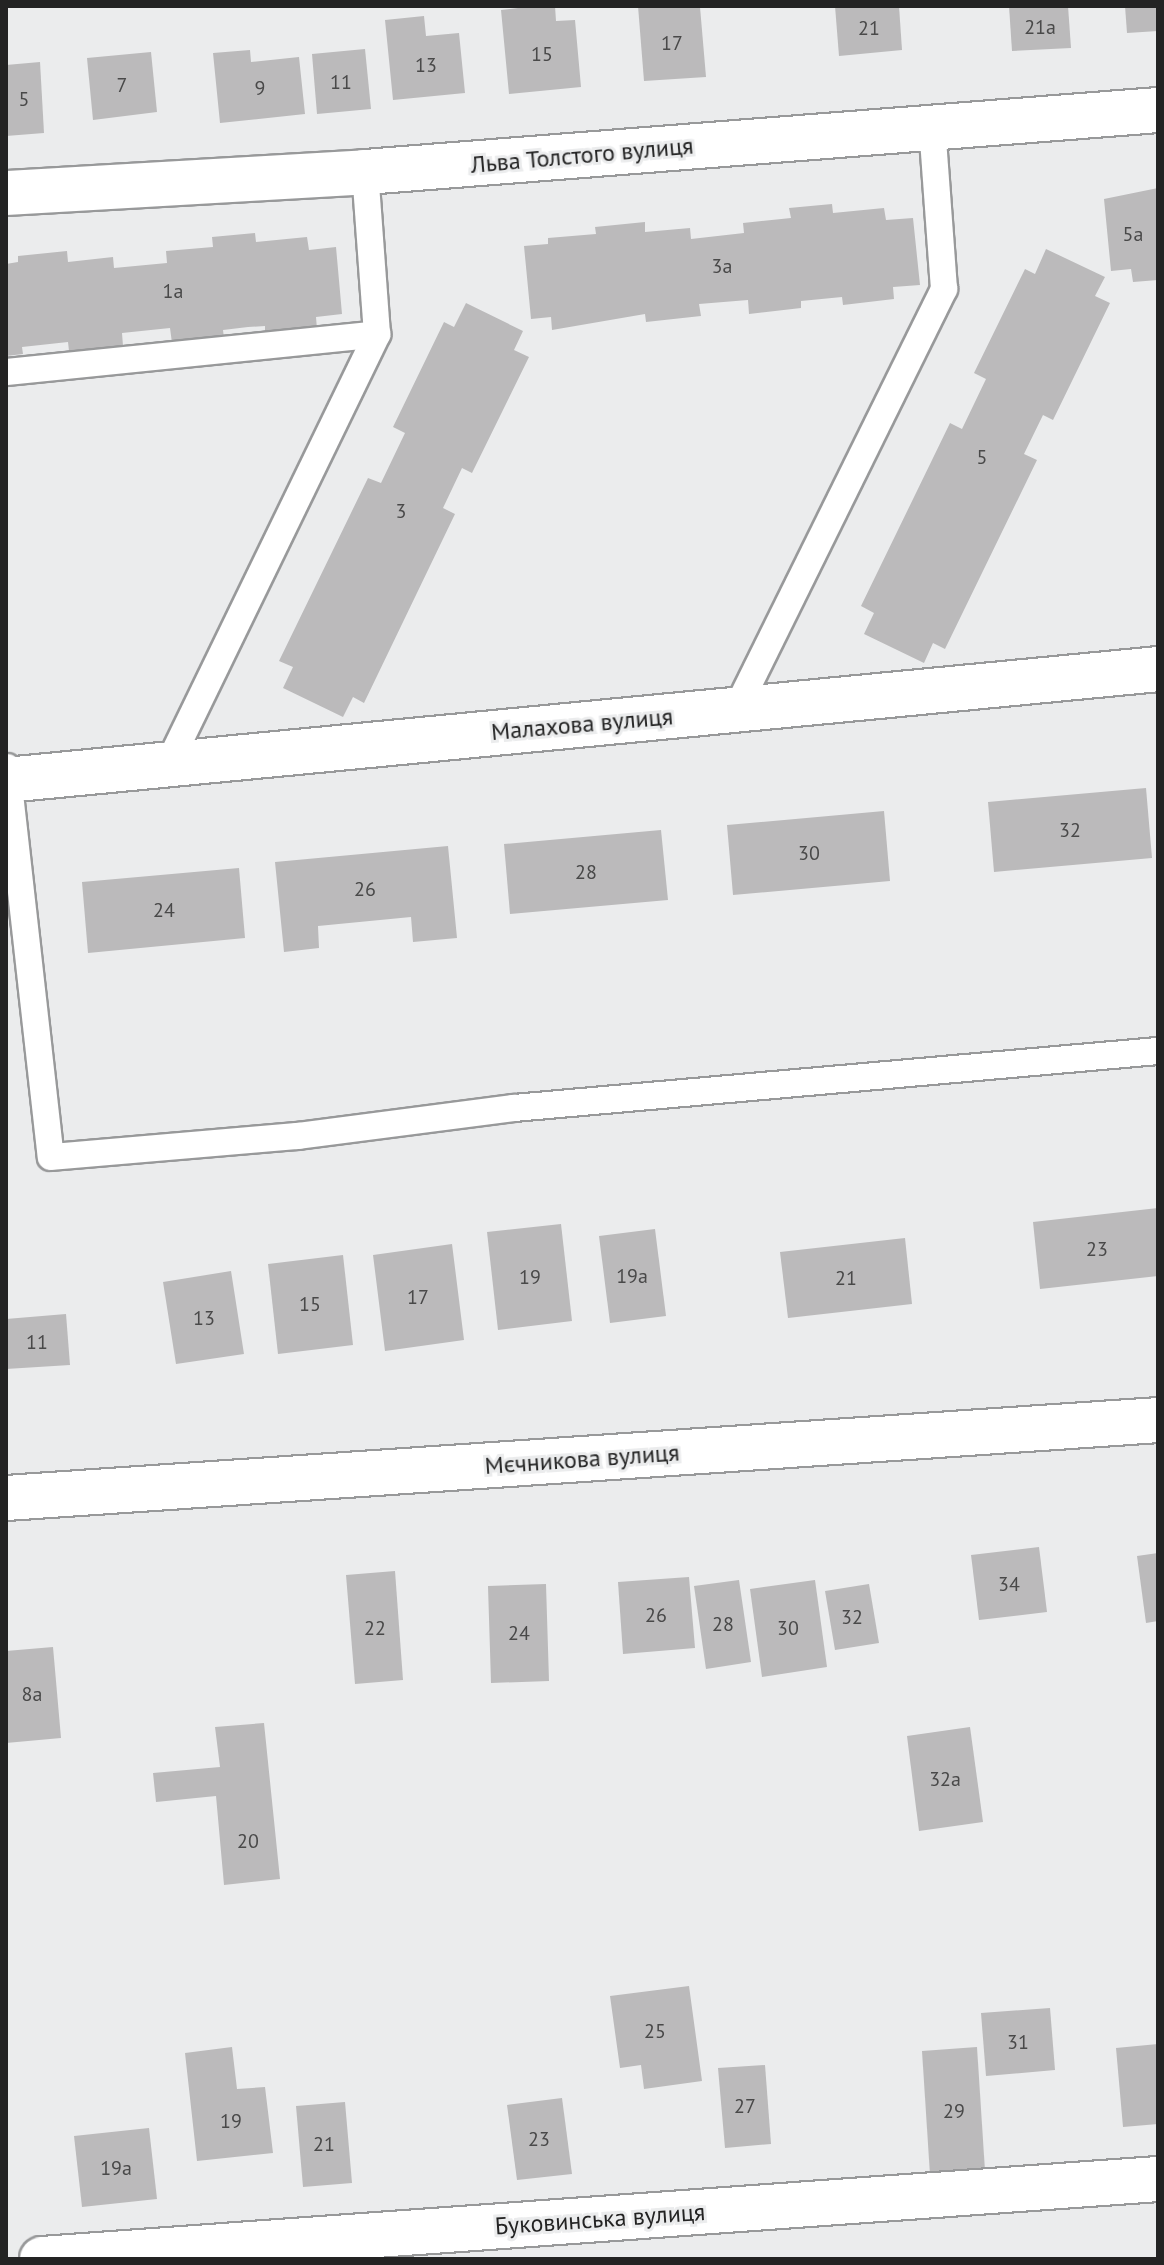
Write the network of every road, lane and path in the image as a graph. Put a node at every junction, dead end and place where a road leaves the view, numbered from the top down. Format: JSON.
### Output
{"nodes":[{"id":1,"x":1158,"y":110,"type":"edge"},
{"id":2,"x":932,"y":127,"type":"junction"},
{"id":3,"x":365,"y":172,"type":"junction"},
{"id":4,"x":6,"y":193,"type":"edge"},
{"id":5,"x":377,"y":334,"type":"junction"},
{"id":6,"x":6,"y":372,"type":"edge"},
{"id":7,"x":1158,"y":669,"type":"edge"},
{"id":8,"x":736,"y":710,"type":"junction"},
{"id":9,"x":169,"y":763,"type":"junction"},
{"id":10,"x":7,"y":773,"type":"edge"},
{"id":11,"x":1158,"y":1051,"type":"edge"},
{"id":12,"x":1158,"y":1420,"type":"edge"},
{"id":13,"x":6,"y":1498,"type":"edge"},
{"id":14,"x":1158,"y":2179,"type":"edge"},
{"id":15,"x":42,"y":2259,"type":"edge"}],
"edges":[{"from":1,"to":2,"type":"street","name":"Льва Толстого вулиця"},
{"from":2,"to":3,"type":"street","name":"Льва Толстого вулиця"},
{"from":2,"to":8,"type":"lane"},
{"from":3,"to":4,"type":"street","name":"Льва Толстого вулиця"},
{"from":3,"to":5,"type":"lane"},
{"from":5,"to":6,"type":"lane"},
{"from":5,"to":9,"type":"lane"},
{"from":7,"to":8,"type":"street","name":"Малахова вулиця"},
{"from":8,"to":9,"type":"street","name":"Малахова вулиця"},
{"from":9,"to":10,"type":"street","name":"Малахова вулиця"},
{"from":10,"to":11,"type":"lane"},
{"from":12,"to":13,"type":"street","name":"Мєчникова вулиця"},
{"from":14,"to":15,"type":"street","name":"Буковинська вулиця"}]}
